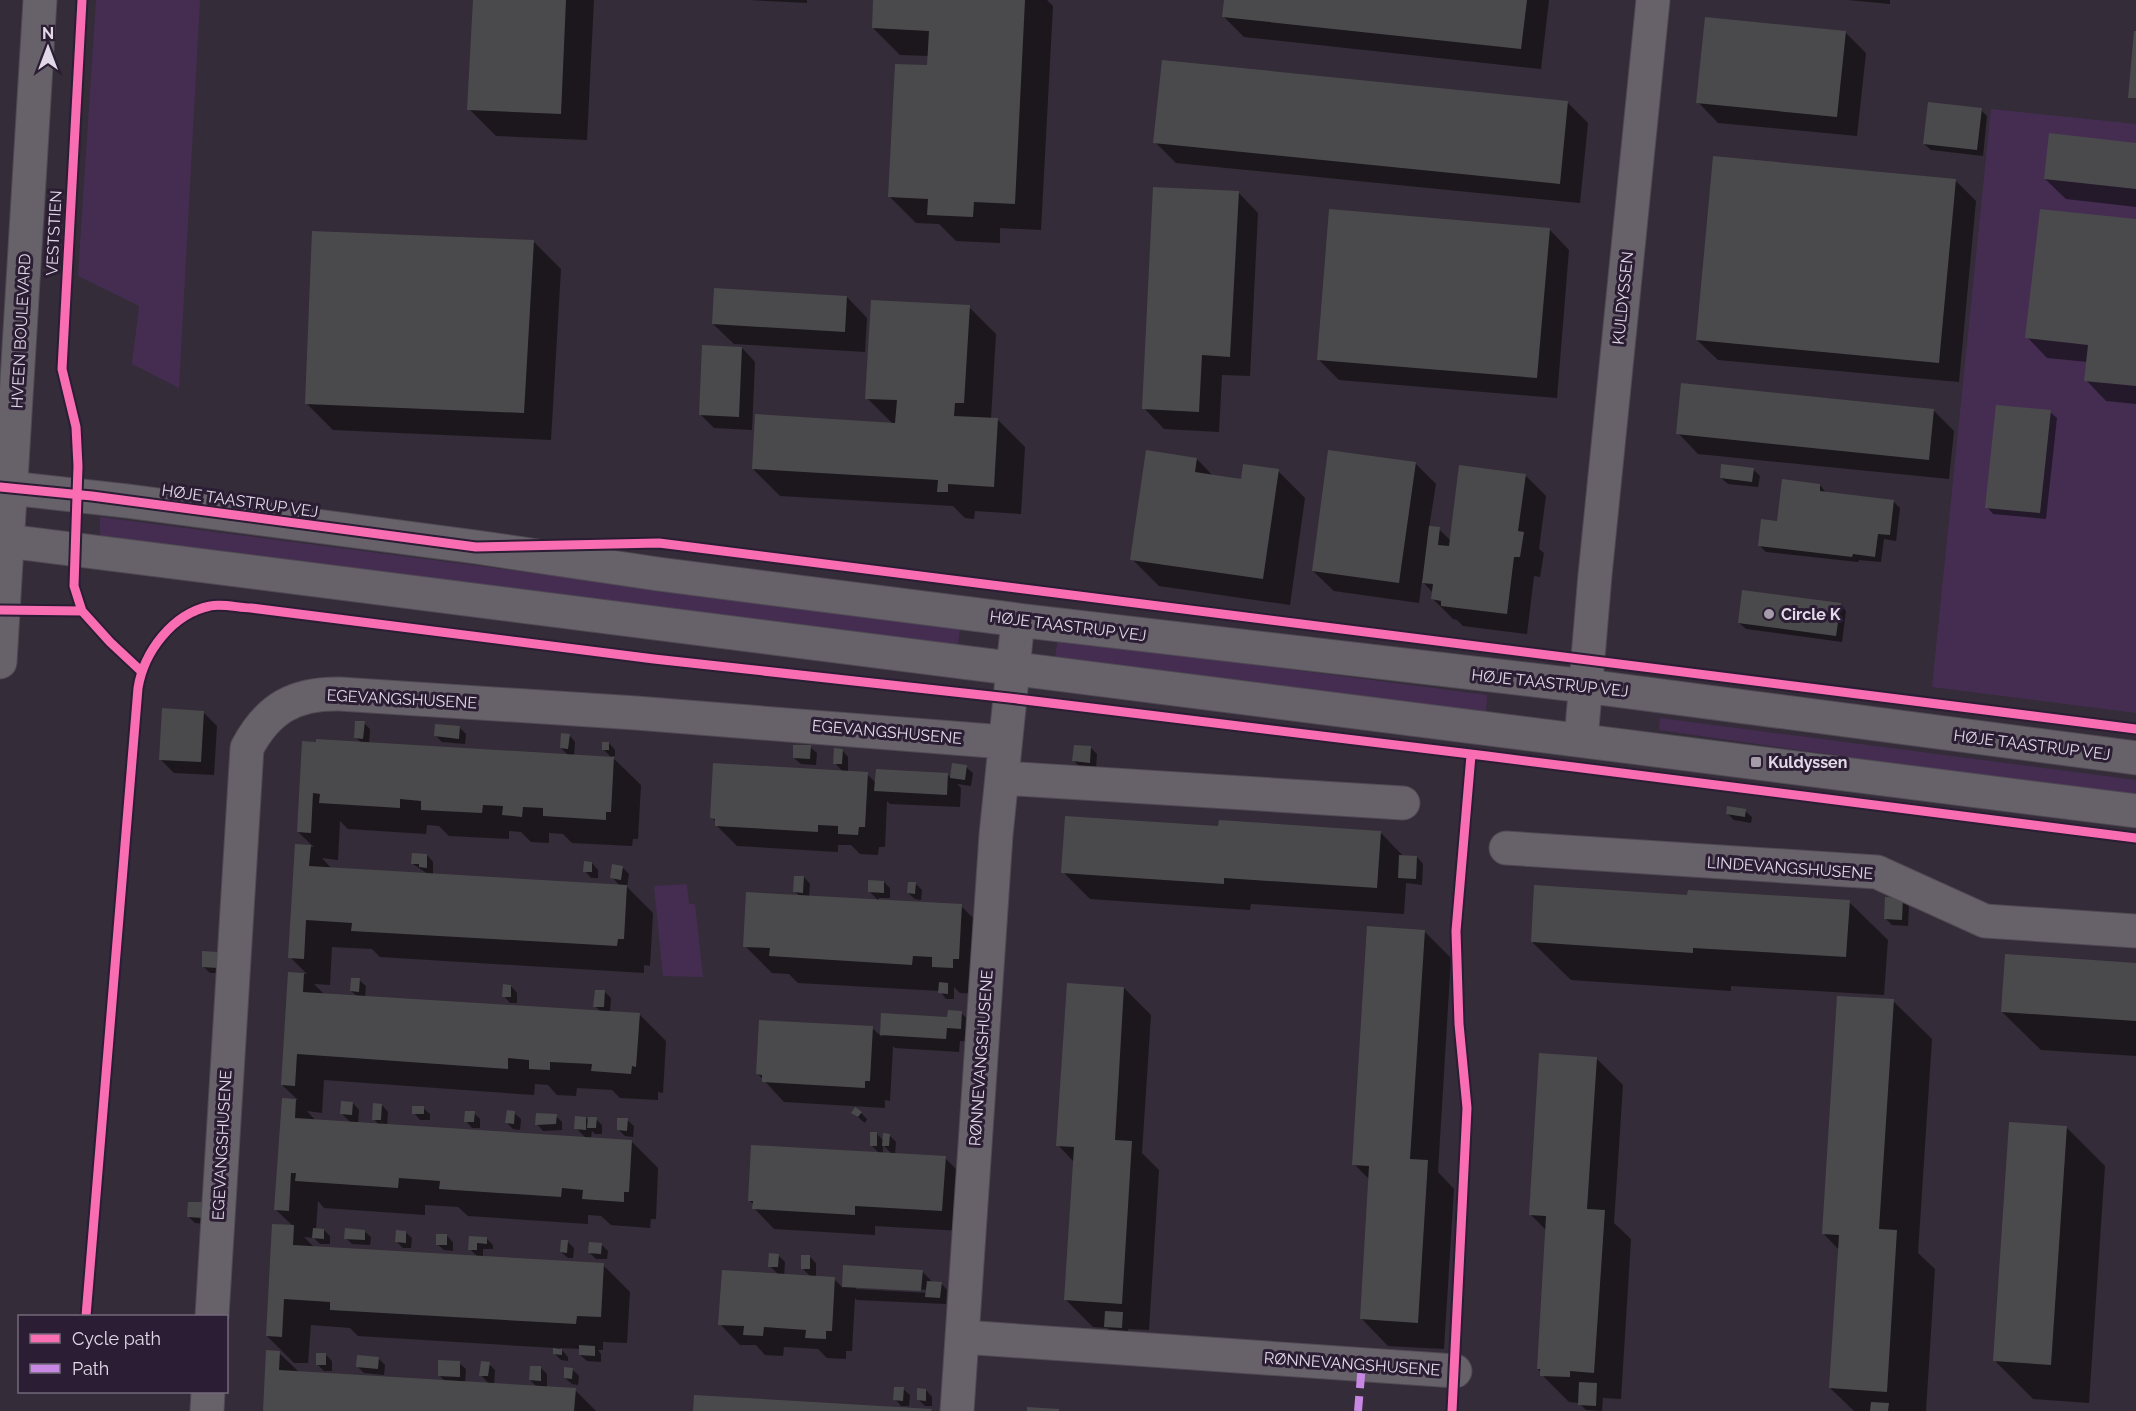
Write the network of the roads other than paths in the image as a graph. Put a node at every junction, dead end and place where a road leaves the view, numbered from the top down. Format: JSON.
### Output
{"nodes":[{"id":1,"x":40,"y":0,"type":"edge"},
{"id":2,"x":1653,"y":0,"type":"edge"},
{"id":3,"x":6,"y":488,"type":"edge"},
{"id":4,"x":4,"y":541,"type":"edge"},
{"id":5,"x":1018,"y":620,"type":"junction"},
{"id":6,"x":0,"y":662,"type":"edge"},
{"id":7,"x":1013,"y":668,"type":"junction"},
{"id":8,"x":1585,"y":686,"type":"junction"},
{"id":9,"x":1581,"y":740,"type":"junction"},
{"id":10,"x":1004,"y":742,"type":"junction"},
{"id":11,"x":2136,"y":758,"type":"edge"},
{"id":12,"x":1002,"y":778,"type":"junction"},
{"id":13,"x":1403,"y":803,"type":"dead end"},
{"id":14,"x":2136,"y":811,"type":"edge"},
{"id":15,"x":1506,"y":848,"type":"dead end"},
{"id":16,"x":2136,"y":931,"type":"edge"},
{"id":17,"x":212,"y":1315,"type":"edge"},
{"id":18,"x":962,"y":1337,"type":"junction"},
{"id":19,"x":1455,"y":1371,"type":"dead end"},
{"id":20,"x":208,"y":1393,"type":"edge"},
{"id":21,"x":207,"y":1411,"type":"edge"},
{"id":22,"x":957,"y":1411,"type":"edge"}],
"edges":[{"from":1,"to":3,"type":"street","name":"HVEEN BOULEVARD"},
{"from":2,"to":8,"type":"street","name":"KULDYSSEN"},
{"from":3,"to":4,"type":"street","name":"HVEEN BOULEVARD"},
{"from":3,"to":5,"type":"street","name":"HØJE TAASTRUP VEJ"},
{"from":4,"to":6,"type":"street","name":"HVEEN BOULEVARD"},
{"from":4,"to":7,"type":"street"},
{"from":5,"to":7,"type":"street","name":"RØNNEVANGSHUSENE"},
{"from":5,"to":8,"type":"street","name":"HØJE TAASTRUP VEJ"},
{"from":7,"to":9,"type":"street"},
{"from":7,"to":10,"type":"street","name":"RØNNEVANGSHUSENE"},
{"from":8,"to":9,"type":"street","name":"KULDYSSEN"},
{"from":8,"to":11,"type":"street","name":"HØJE TAASTRUP VEJ"},
{"from":9,"to":14,"type":"street"},
{"from":10,"to":12,"type":"street","name":"RØNNEVANGSHUSENE"},
{"from":10,"to":17,"type":"street","name":"EGEVANGSHUSENE"},
{"from":12,"to":13,"type":"street"},
{"from":12,"to":18,"type":"street","name":"RØNNEVANGSHUSENE"},
{"from":15,"to":16,"type":"street","name":"LINDEVANGSHUSENE"},
{"from":18,"to":19,"type":"street","name":"RØNNEVANGSHUSENE"},
{"from":18,"to":22,"type":"street","name":"RØNNEVANGSHUSENE"},
{"from":20,"to":21,"type":"street"}]}
